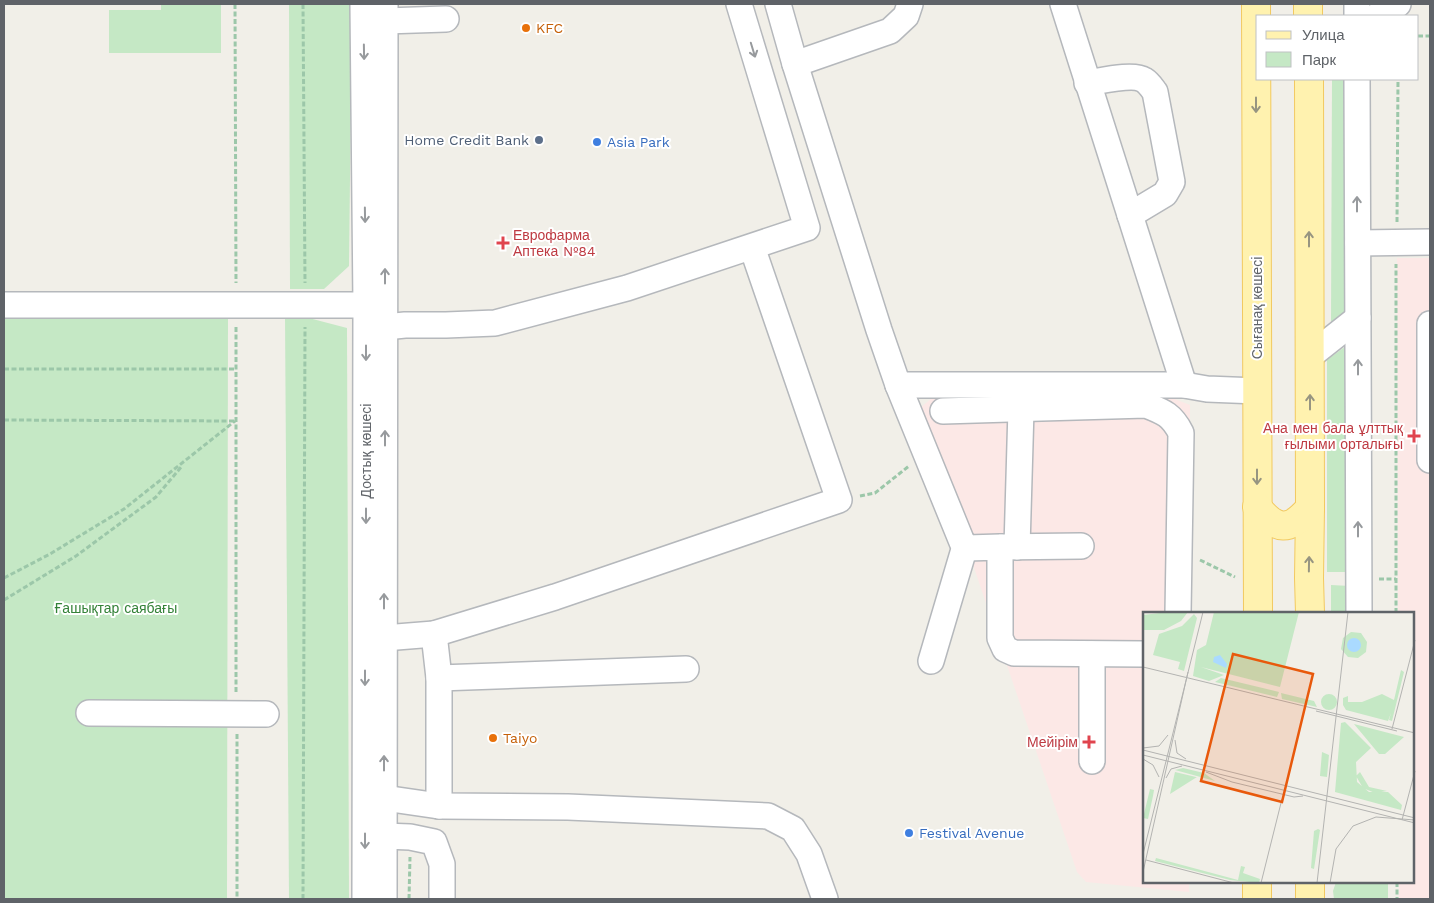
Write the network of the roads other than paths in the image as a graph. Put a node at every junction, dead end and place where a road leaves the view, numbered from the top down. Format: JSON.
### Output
{"nodes":[{"id":1,"x":363,"y":4,"type":"edge"},
{"id":2,"x":739,"y":4,"type":"edge"},
{"id":3,"x":778,"y":4,"type":"edge"},
{"id":4,"x":910,"y":4,"type":"edge"},
{"id":5,"x":1063,"y":4,"type":"edge"},
{"id":6,"x":1398,"y":4,"type":"edge"},
{"id":7,"x":385,"y":12,"type":"edge"},
{"id":8,"x":1378,"y":15,"type":"edge"},
{"id":9,"x":446,"y":20,"type":"dead end"},
{"id":10,"x":795,"y":64,"type":"junction"},
{"id":11,"x":1256,"y":80,"type":"edge"},
{"id":12,"x":1308,"y":80,"type":"edge"},
{"id":13,"x":1357,"y":80,"type":"edge"},
{"id":14,"x":1087,"y":84,"type":"junction"},
{"id":15,"x":1130,"y":215,"type":"junction"},
{"id":16,"x":1430,"y":242,"type":"edge"},
{"id":17,"x":1358,"y":243,"type":"junction"},
{"id":18,"x":752,"y":247,"type":"junction"},
{"id":19,"x":366,"y":305,"type":"junction"},
{"id":20,"x":4,"y":306,"type":"edge"},
{"id":21,"x":1358,"y":318,"type":"junction"},
{"id":22,"x":1430,"y":324,"type":"edge"},
{"id":23,"x":385,"y":327,"type":"junction"},
{"id":24,"x":1310,"y":356,"type":"junction"},
{"id":25,"x":1430,"y":378,"type":"edge"},
{"id":26,"x":898,"y":385,"type":"junction"},
{"id":27,"x":1184,"y":385,"type":"junction"},
{"id":28,"x":1257,"y":391,"type":"junction"},
{"id":29,"x":1021,"y":409,"type":"junction"},
{"id":30,"x":943,"y":411,"type":"dead end"},
{"id":31,"x":1430,"y":460,"type":"edge"},
{"id":32,"x":1257,"y":507,"type":"junction"},
{"id":33,"x":1310,"y":508,"type":"junction"},
{"id":34,"x":965,"y":546,"type":"junction"},
{"id":35,"x":1081,"y":546,"type":"dead end"},
{"id":36,"x":1009,"y":547,"type":"junction"},
{"id":37,"x":1178,"y":612,"type":"edge"},
{"id":38,"x":1258,"y":612,"type":"edge"},
{"id":39,"x":1310,"y":612,"type":"edge"},
{"id":40,"x":1358,"y":612,"type":"edge"},
{"id":41,"x":434,"y":634,"type":"junction"},
{"id":42,"x":384,"y":638,"type":"junction"},
{"id":43,"x":1092,"y":654,"type":"junction"},
{"id":44,"x":1143,"y":654,"type":"edge"},
{"id":45,"x":931,"y":661,"type":"dead end"},
{"id":46,"x":686,"y":669,"type":"dead end"},
{"id":47,"x":439,"y":678,"type":"junction"},
{"id":48,"x":89,"y":713,"type":"dead end"},
{"id":49,"x":266,"y":714,"type":"dead end"},
{"id":50,"x":1092,"y":761,"type":"dead end"},
{"id":51,"x":374,"y":798,"type":"junction"},
{"id":52,"x":439,"y":806,"type":"junction"},
{"id":53,"x":384,"y":836,"type":"junction"},
{"id":54,"x":1257,"y":883,"type":"edge"},
{"id":55,"x":1310,"y":883,"type":"edge"},
{"id":56,"x":1321,"y":883,"type":"edge"},
{"id":57,"x":365,"y":899,"type":"edge"},
{"id":58,"x":384,"y":899,"type":"edge"},
{"id":59,"x":442,"y":899,"type":"edge"},
{"id":60,"x":825,"y":899,"type":"edge"},
{"id":61,"x":1257,"y":899,"type":"edge"},
{"id":62,"x":1310,"y":899,"type":"edge"},
{"id":63,"x":1314,"y":899,"type":"edge"}],
"edges":[{"from":1,"to":19,"type":"street","name":"Достық көшесі","one_way":true},
{"from":2,"to":18,"type":"street","one_way":true},
{"from":3,"to":10,"type":"street"},
{"from":4,"to":10,"type":"street"},
{"from":5,"to":14,"type":"street"},
{"from":6,"to":8,"type":"street"},
{"from":7,"to":9,"type":"street"},
{"from":23,"to":7,"type":"street","name":"Достық көшесі","one_way":true},
{"from":10,"to":26,"type":"street"},
{"from":11,"to":28,"type":"main road","name":"Сығанақ көшесі","one_way":true},
{"from":24,"to":12,"type":"main road","one_way":true},
{"from":17,"to":13,"type":"street","one_way":true},
{"from":14,"to":15,"type":"street"},
{"from":14,"to":15,"type":"street"},
{"from":15,"to":27,"type":"street"},
{"from":16,"to":17,"type":"street"},
{"from":17,"to":21,"type":"street"},
{"from":18,"to":23,"type":"street"},
{"from":18,"to":41,"type":"street"},
{"from":19,"to":20,"type":"street"},
{"from":19,"to":51,"type":"street","name":"Достық көшесі","one_way":true},
{"from":21,"to":24,"type":"street"},
{"from":40,"to":21,"type":"street","one_way":true},
{"from":22,"to":25,"type":"street"},
{"from":42,"to":23,"type":"street","name":"Достық көшесі","one_way":true},
{"from":33,"to":24,"type":"main road","one_way":true},
{"from":25,"to":31,"type":"street"},
{"from":26,"to":27,"type":"street"},
{"from":26,"to":34,"type":"street"},
{"from":27,"to":28,"type":"street"},
{"from":28,"to":32,"type":"main road","name":"Сығанақ көшесі","one_way":true},
{"from":29,"to":30,"type":"street"},
{"from":29,"to":36,"type":"street"},
{"from":29,"to":37,"type":"street"},
{"from":32,"to":33,"type":"main road"},
{"from":32,"to":38,"type":"main road","name":"Сығанақ көшесі"},
{"from":39,"to":33,"type":"main road","one_way":true},
{"from":34,"to":36,"type":"street"},
{"from":34,"to":45,"type":"street"},
{"from":35,"to":36,"type":"street"},
{"from":36,"to":43,"type":"street"},
{"from":41,"to":42,"type":"street"},
{"from":41,"to":47,"type":"street"},
{"from":51,"to":42,"type":"street","name":"Достық көшесі","one_way":true},
{"from":43,"to":44,"type":"street"},
{"from":43,"to":50,"type":"street"},
{"from":46,"to":47,"type":"street"},
{"from":47,"to":52,"type":"street"},
{"from":48,"to":49,"type":"street"},
{"from":51,"to":52,"type":"street"},
{"from":51,"to":53,"type":"street","name":"Достық көшесі"},
{"from":51,"to":57,"type":"street","name":"Достық көшесі","one_way":true},
{"from":52,"to":60,"type":"street"},
{"from":53,"to":58,"type":"street","name":"Достық көшесі"},
{"from":53,"to":59,"type":"street"},
{"from":54,"to":61,"type":"main road"},
{"from":55,"to":62,"type":"main road"},
{"from":56,"to":63,"type":"street"}]}
